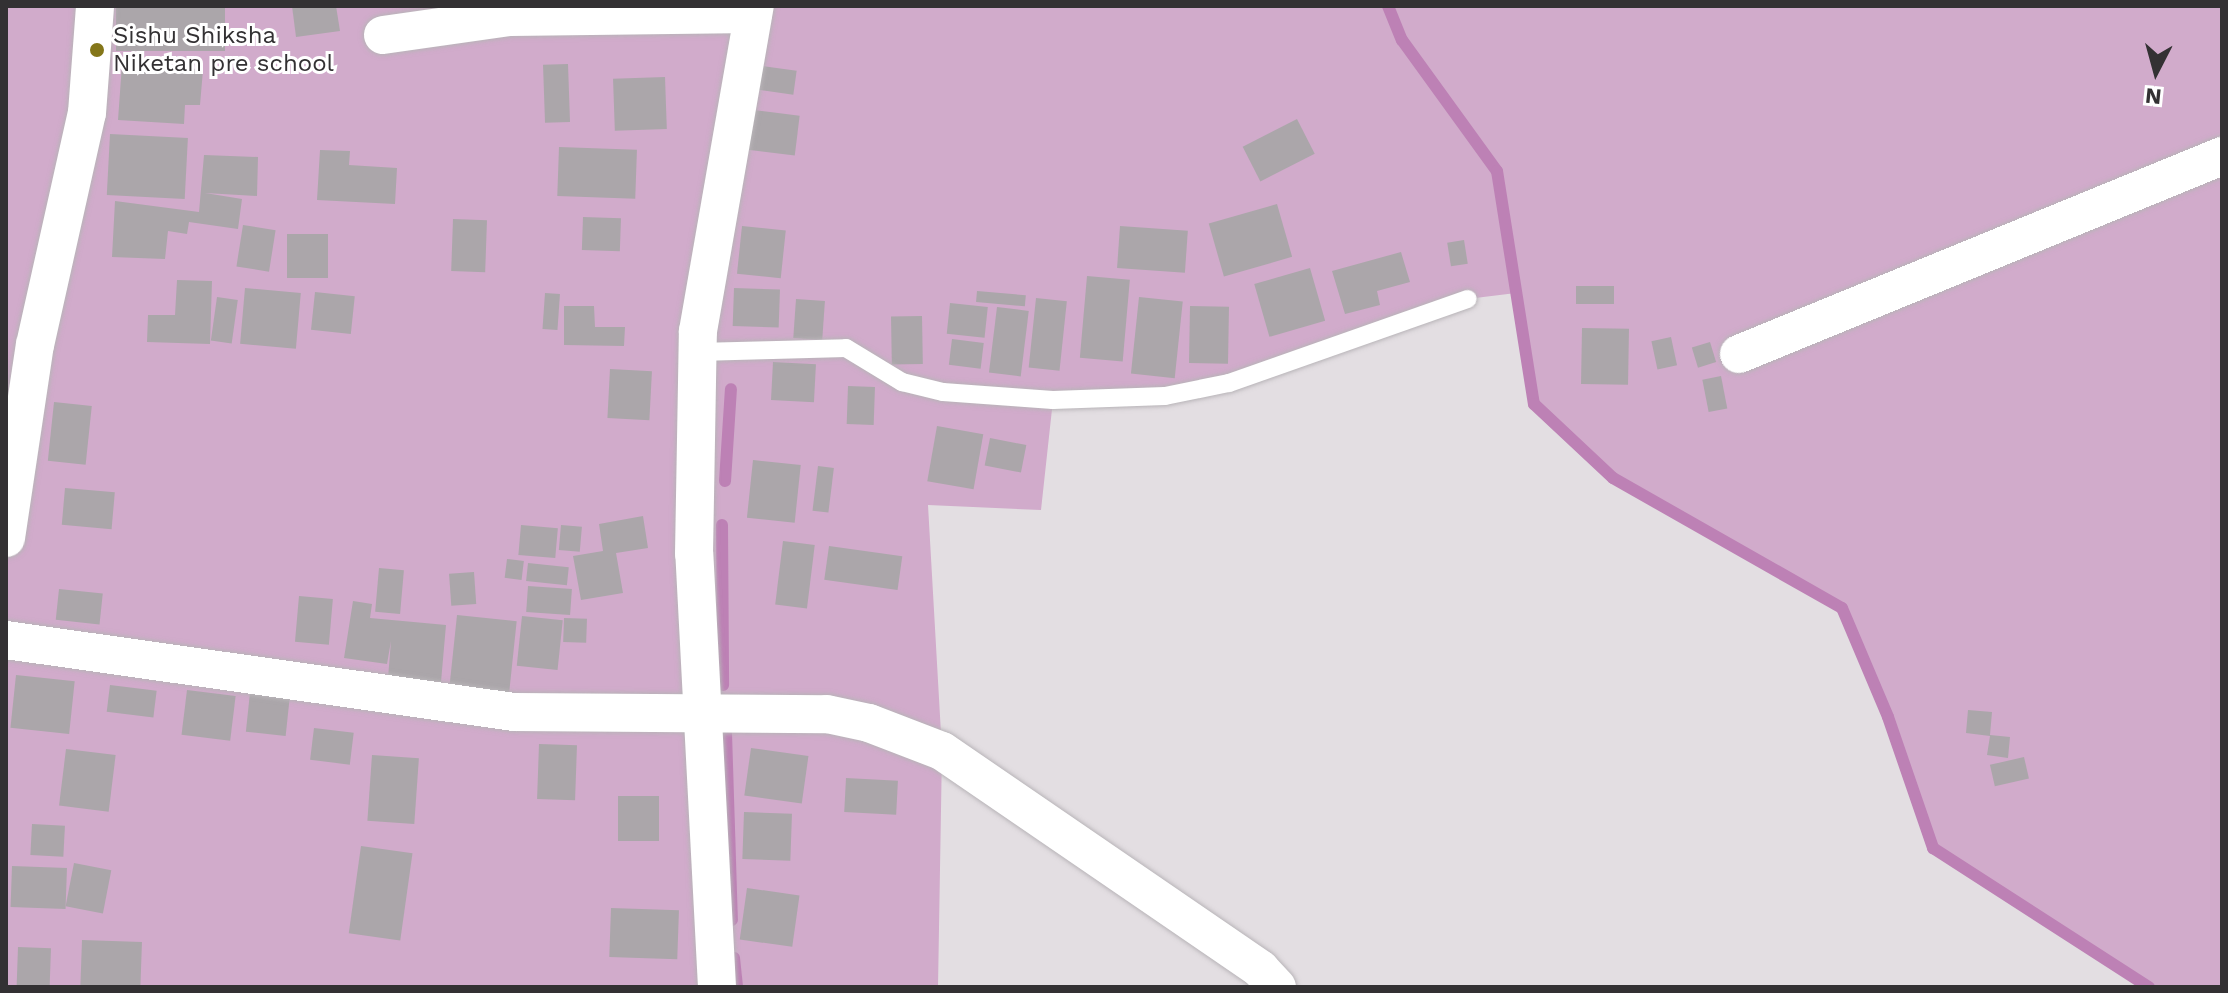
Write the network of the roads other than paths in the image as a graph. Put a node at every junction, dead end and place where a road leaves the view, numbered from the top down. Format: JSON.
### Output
{"nodes":[{"id":1,"x":95,"y":6,"type":"edge"},
{"id":2,"x":754,"y":10,"type":"edge"},
{"id":3,"x":383,"y":35,"type":"dead end"},
{"id":4,"x":2222,"y":156,"type":"edge"},
{"id":5,"x":1468,"y":299,"type":"dead end"},
{"id":6,"x":698,"y":352,"type":"junction"},
{"id":7,"x":1739,"y":354,"type":"dead end"},
{"id":8,"x":6,"y":538,"type":"edge"},
{"id":9,"x":6,"y":640,"type":"edge"},
{"id":10,"x":701,"y":713,"type":"junction"},
{"id":11,"x":717,"y":987,"type":"edge"},
{"id":12,"x":1277,"y":987,"type":"edge"}],
"edges":[{"from":1,"to":8,"type":"street"},
{"from":2,"to":3,"type":"street"},
{"from":2,"to":6,"type":"street"},
{"from":4,"to":7,"type":"street"},
{"from":5,"to":6,"type":"lane"},
{"from":6,"to":10,"type":"street"},
{"from":9,"to":10,"type":"street"},
{"from":10,"to":11,"type":"street"},
{"from":10,"to":12,"type":"street"}]}
